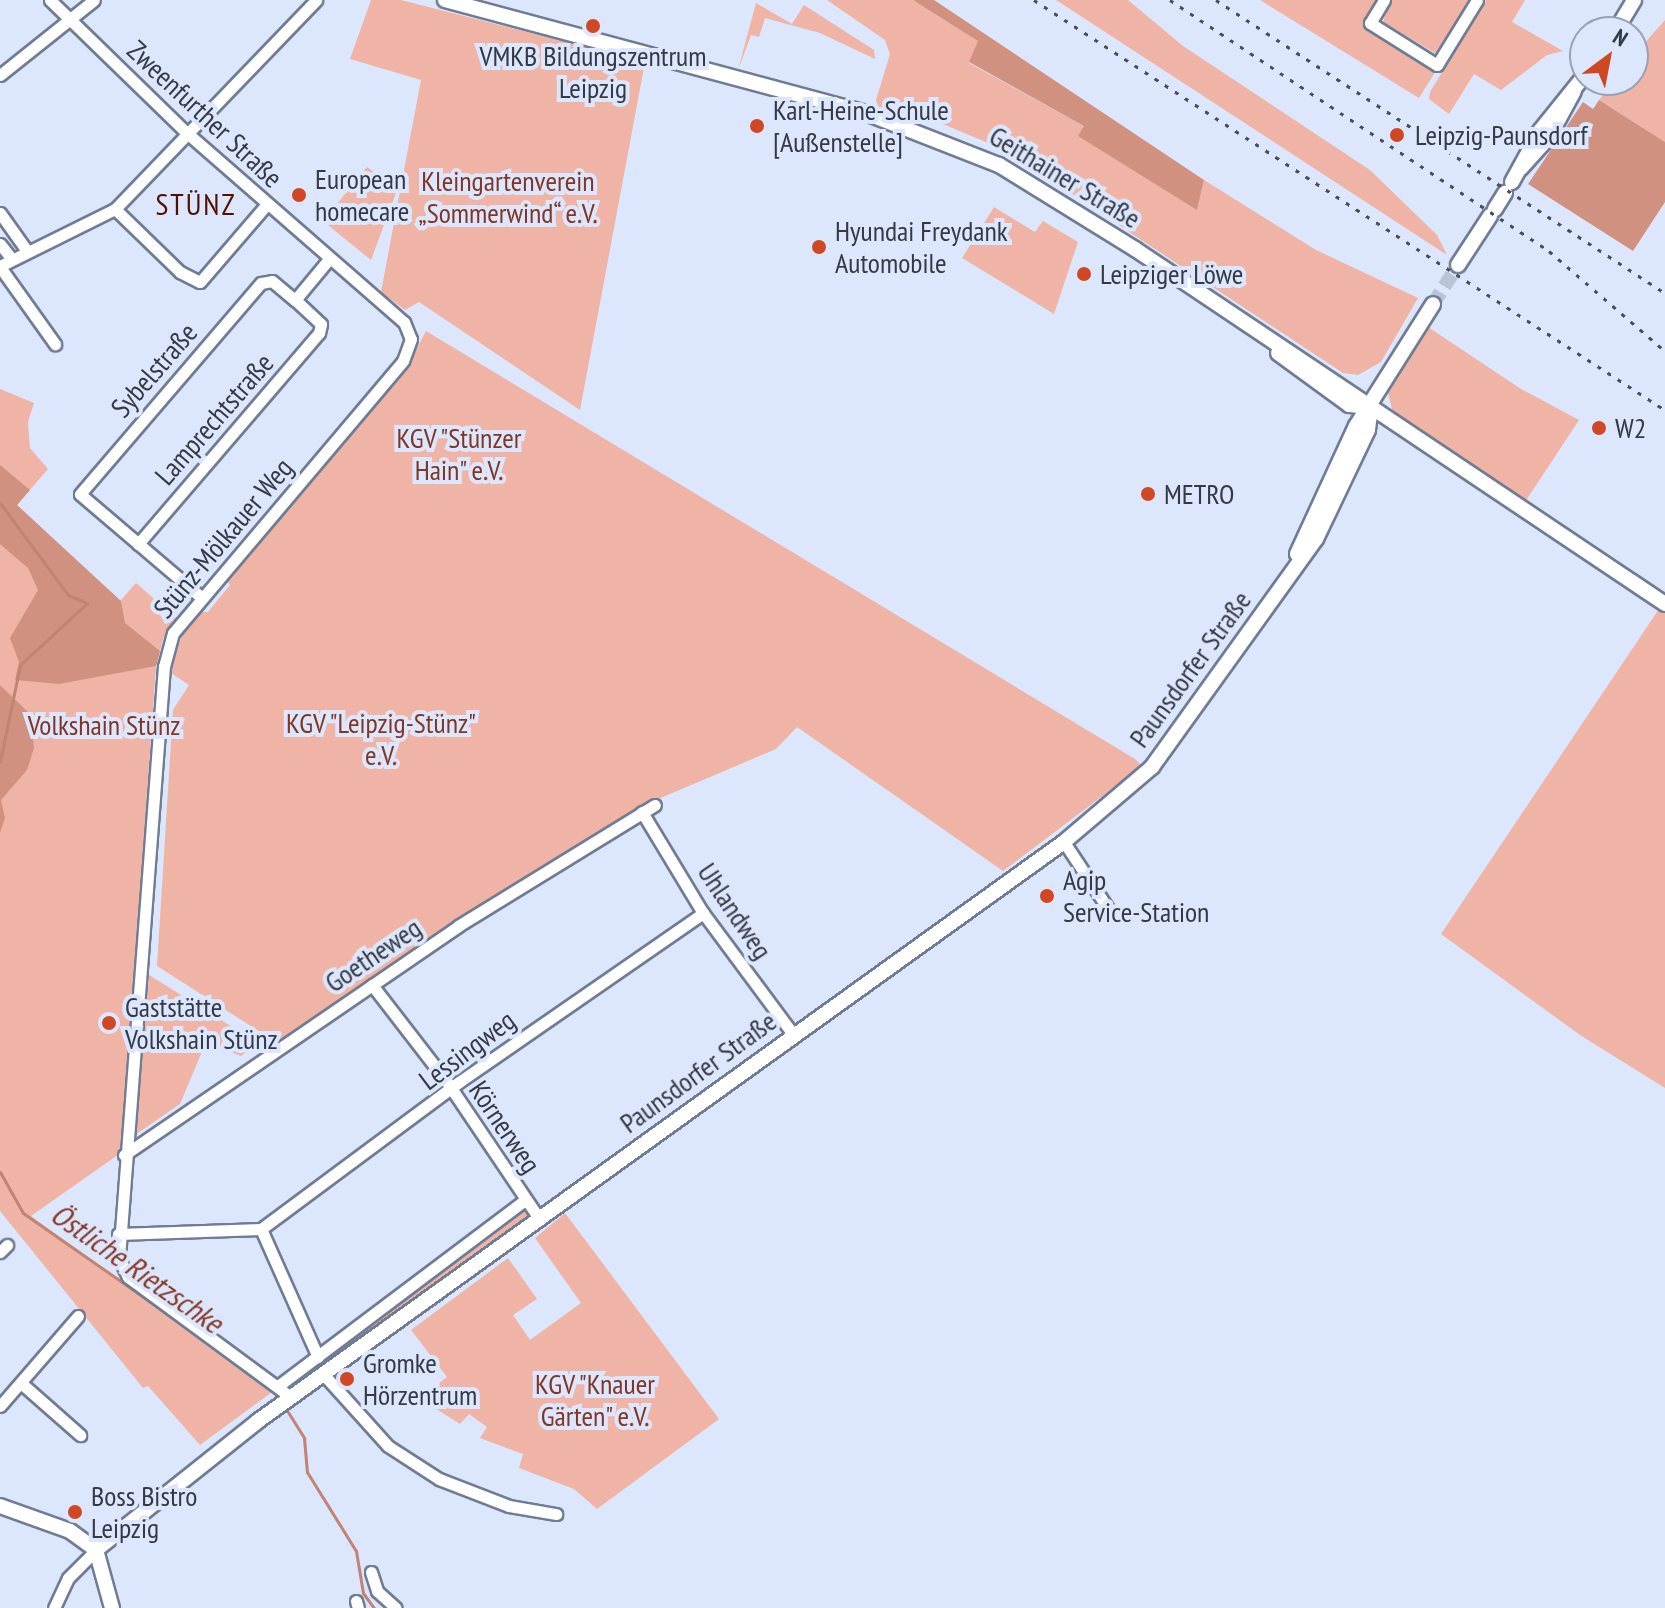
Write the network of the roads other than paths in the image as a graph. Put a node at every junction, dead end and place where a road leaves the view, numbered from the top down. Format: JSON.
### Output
{"nodes":[{"id":1,"x":50,"y":0,"type":"edge"},
{"id":2,"x":94,"y":0,"type":"edge"},
{"id":3,"x":316,"y":0,"type":"edge"},
{"id":4,"x":445,"y":0,"type":"edge"},
{"id":5,"x":1384,"y":0,"type":"edge"},
{"id":6,"x":1477,"y":0,"type":"edge"},
{"id":7,"x":1646,"y":0,"type":"edge"},
{"id":8,"x":482,"y":5,"type":"edge"},
{"id":9,"x":1631,"y":7,"type":"edge"},
{"id":10,"x":69,"y":20,"type":"junction"},
{"id":11,"x":0,"y":75,"type":"edge"},
{"id":12,"x":1571,"y":96,"type":"edge"},
{"id":13,"x":187,"y":133,"type":"junction"},
{"id":14,"x":267,"y":204,"type":"junction"},
{"id":15,"x":115,"y":209,"type":"junction"},
{"id":16,"x":0,"y":213,"type":"edge"},
{"id":17,"x":0,"y":244,"type":"edge"},
{"id":18,"x":27,"y":251,"type":"junction"},
{"id":19,"x":11,"y":258,"type":"junction"},
{"id":20,"x":329,"y":259,"type":"junction"},
{"id":21,"x":1458,"y":265,"type":"tunnel mouth"},
{"id":22,"x":0,"y":267,"type":"edge"},
{"id":23,"x":295,"y":300,"type":"junction"},
{"id":24,"x":1433,"y":304,"type":"tunnel mouth"},
{"id":25,"x":404,"y":322,"type":"joint"},
{"id":26,"x":55,"y":344,"type":"dead end"},
{"id":27,"x":1371,"y":407,"type":"junction"},
{"id":28,"x":138,"y":544,"type":"junction"},
{"id":29,"x":202,"y":598,"type":"junction"},
{"id":30,"x":1665,"y":604,"type":"edge"},
{"id":31,"x":655,"y":805,"type":"dead end"},
{"id":32,"x":642,"y":812,"type":"junction"},
{"id":33,"x":1064,"y":842,"type":"junction"},
{"id":34,"x":1109,"y":910,"type":"dead end"},
{"id":35,"x":703,"y":913,"type":"junction"},
{"id":36,"x":372,"y":985,"type":"junction"},
{"id":37,"x":793,"y":1034,"type":"junction"},
{"id":38,"x":452,"y":1092,"type":"junction"},
{"id":39,"x":124,"y":1155,"type":"junction"},
{"id":40,"x":525,"y":1200,"type":"junction"},
{"id":41,"x":540,"y":1220,"type":"junction"},
{"id":42,"x":261,"y":1229,"type":"junction"},
{"id":43,"x":118,"y":1234,"type":"junction"},
{"id":44,"x":78,"y":1316,"type":"dead end"},
{"id":45,"x":318,"y":1357,"type":"junction"},
{"id":46,"x":325,"y":1376,"type":"junction"},
{"id":47,"x":21,"y":1383,"type":"junction"},
{"id":48,"x":278,"y":1386,"type":"junction"},
{"id":49,"x":291,"y":1397,"type":"junction"},
{"id":50,"x":0,"y":1406,"type":"edge"},
{"id":51,"x":80,"y":1435,"type":"dead end"},
{"id":52,"x":0,"y":1506,"type":"edge"},
{"id":53,"x":556,"y":1514,"type":"dead end"},
{"id":54,"x":96,"y":1550,"type":"junction"},
{"id":55,"x":371,"y":1572,"type":"dead end"},
{"id":56,"x":54,"y":1608,"type":"edge"},
{"id":57,"x":112,"y":1608,"type":"edge"},
{"id":58,"x":396,"y":1608,"type":"edge"}],
"edges":[{"from":1,"to":10,"type":"street","name":"Zweenfurther Straße"},
{"from":2,"to":10,"type":"street"},
{"from":3,"to":13,"type":"street"},
{"from":4,"to":8,"type":"main road","name":"Geithainer Straße"},
{"from":5,"to":6,"type":"street"},
{"from":7,"to":9,"type":"main road"},
{"from":8,"to":27,"type":"main road","name":"Geithainer Straße"},
{"from":10,"to":11,"type":"street"},
{"from":10,"to":13,"type":"street","name":"Zweenfurther Straße"},
{"from":12,"to":21,"type":"main road"},
{"from":13,"to":14,"type":"street","name":"Zweenfurther Straße"},
{"from":13,"to":15,"type":"street"},
{"from":14,"to":15,"type":"street"},
{"from":14,"to":20,"type":"street","name":"Zweenfurther Straße"},
{"from":15,"to":18,"type":"street"},
{"from":16,"to":18,"type":"street"},
{"from":17,"to":19,"type":"street"},
{"from":18,"to":19,"type":"street"},
{"from":19,"to":22,"type":"street"},
{"from":20,"to":23,"type":"street"},
{"from":20,"to":25,"type":"street","name":"Zweenfurther Straße"},
{"from":22,"to":26,"type":"street"},
{"from":23,"to":28,"type":"street","name":"Lamprechtstraße"},
{"from":23,"to":28,"type":"street","name":"Sybelstraße"},
{"from":24,"to":27,"type":"main road","name":"Paunsdorfer Straße"},
{"from":25,"to":29,"type":"street","name":"Stünz-Mölkauer Weg"},
{"from":27,"to":30,"type":"main road","name":"Geithainer Straße"},
{"from":27,"to":33,"type":"main road","name":"Paunsdorfer Straße"},
{"from":28,"to":29,"type":"street"},
{"from":29,"to":39,"type":"street","name":"Stünz-Mölkauer Weg"},
{"from":31,"to":32,"type":"street","name":"Goetheweg"},
{"from":32,"to":35,"type":"street","name":"Uhlandweg"},
{"from":32,"to":36,"type":"street","name":"Goetheweg"},
{"from":33,"to":34,"type":"street"},
{"from":33,"to":37,"type":"main road","name":"Paunsdorfer Straße"},
{"from":35,"to":37,"type":"street","name":"Uhlandweg"},
{"from":35,"to":38,"type":"street","name":"Lessingweg"},
{"from":36,"to":38,"type":"street","name":"Körnerweg"},
{"from":36,"to":39,"type":"street","name":"Goetheweg"},
{"from":37,"to":41,"type":"main road","name":"Paunsdorfer Straße"},
{"from":38,"to":40,"type":"street","name":"Körnerweg"},
{"from":38,"to":42,"type":"street","name":"Lessingweg"},
{"from":39,"to":43,"type":"street","name":"Stünz-Mölkauer Weg"},
{"from":40,"to":41,"type":"street","name":"Körnerweg"},
{"from":40,"to":45,"type":"street"},
{"from":41,"to":46,"type":"main road","name":"Paunsdorfer Straße"},
{"from":42,"to":43,"type":"street"},
{"from":42,"to":45,"type":"street"},
{"from":43,"to":48,"type":"street","name":"Stünz-Mölkauer Weg"},
{"from":44,"to":47,"type":"street"},
{"from":45,"to":48,"type":"street"},
{"from":46,"to":49,"type":"main road","name":"Paunsdorfer Straße"},
{"from":46,"to":53,"type":"street"},
{"from":47,"to":50,"type":"street"},
{"from":47,"to":51,"type":"street"},
{"from":48,"to":49,"type":"street","name":"Stünz-Mölkauer Weg"},
{"from":49,"to":54,"type":"main road","name":"Paunsdorfer Straße"},
{"from":52,"to":54,"type":"main road"},
{"from":54,"to":56,"type":"street"},
{"from":54,"to":57,"type":"main road"},
{"from":55,"to":58,"type":"street"}]}
